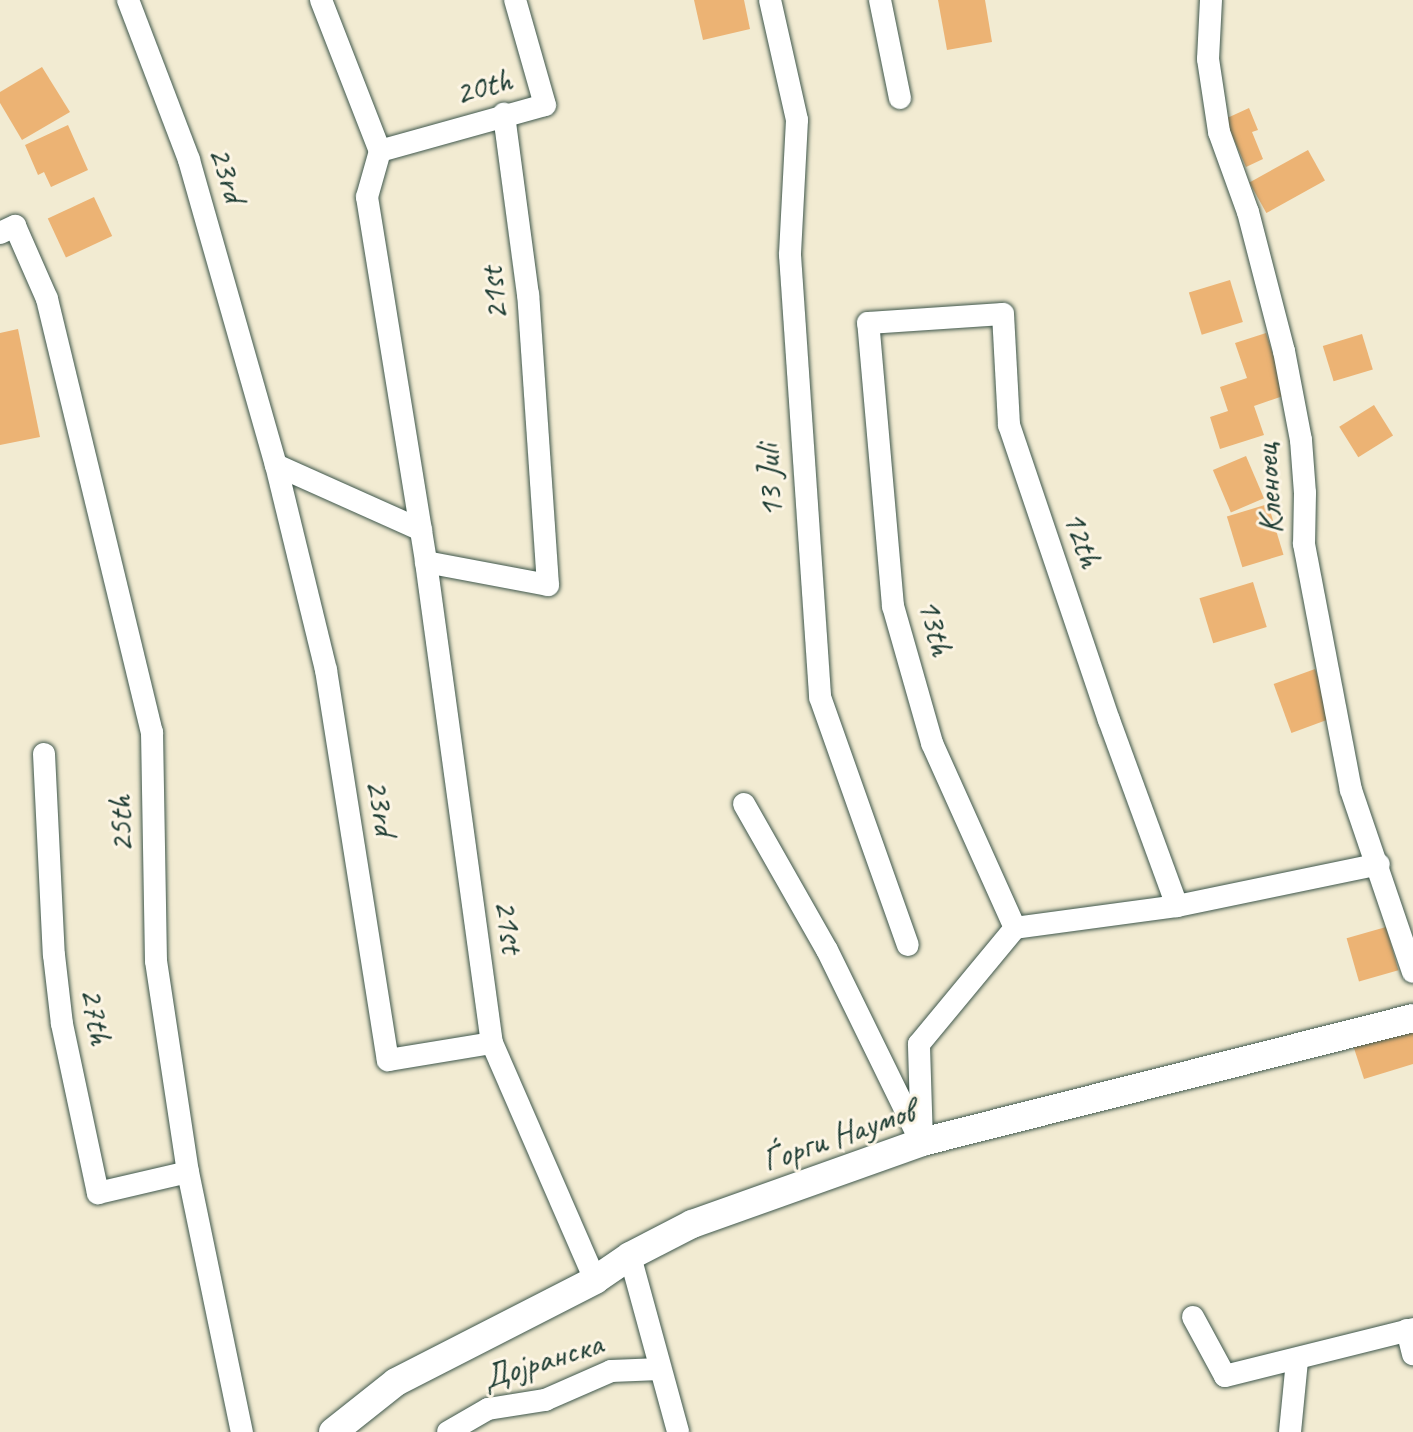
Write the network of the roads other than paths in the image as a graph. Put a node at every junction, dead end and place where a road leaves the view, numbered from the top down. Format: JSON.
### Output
{"nodes":[{"id":1,"x":128,"y":0,"type":"edge"},
{"id":2,"x":321,"y":0,"type":"edge"},
{"id":3,"x":515,"y":0,"type":"edge"},
{"id":4,"x":770,"y":0,"type":"edge"},
{"id":5,"x":880,"y":0,"type":"edge"},
{"id":6,"x":1211,"y":0,"type":"edge"},
{"id":7,"x":900,"y":98,"type":"dead end"},
{"id":8,"x":504,"y":114,"type":"junction"},
{"id":9,"x":380,"y":151,"type":"junction"},
{"id":10,"x":8,"y":230,"type":"edge"},
{"id":11,"x":868,"y":323,"type":"joint"},
{"id":12,"x":276,"y":465,"type":"junction"},
{"id":13,"x":421,"y":530,"type":"junction"},
{"id":14,"x":426,"y":562,"type":"junction"},
{"id":15,"x":44,"y":754,"type":"dead end"},
{"id":16,"x":744,"y":804,"type":"dead end"},
{"id":17,"x":1379,"y":864,"type":"junction"},
{"id":18,"x":1177,"y":906,"type":"junction"},
{"id":19,"x":1015,"y":928,"type":"junction"},
{"id":20,"x":908,"y":945,"type":"dead end"},
{"id":21,"x":1413,"y":972,"type":"edge"},
{"id":22,"x":1413,"y":1018,"type":"edge"},
{"id":23,"x":492,"y":1043,"type":"junction"},
{"id":24,"x":922,"y":1142,"type":"junction"},
{"id":25,"x":188,"y":1172,"type":"junction"},
{"id":26,"x":630,"y":1256,"type":"junction"},
{"id":27,"x":595,"y":1280,"type":"junction"},
{"id":28,"x":1193,"y":1317,"type":"dead end"},
{"id":29,"x":1410,"y":1329,"type":"edge"},
{"id":30,"x":1413,"y":1354,"type":"edge"},
{"id":31,"x":1297,"y":1360,"type":"junction"},
{"id":32,"x":660,"y":1369,"type":"junction"},
{"id":33,"x":242,"y":1432,"type":"edge"},
{"id":34,"x":333,"y":1432,"type":"edge"},
{"id":35,"x":448,"y":1432,"type":"edge"},
{"id":36,"x":678,"y":1432,"type":"edge"},
{"id":37,"x":1290,"y":1432,"type":"edge"}],
"edges":[{"from":1,"to":12,"type":"street","name":"23rd"},
{"from":2,"to":9,"type":"street"},
{"from":3,"to":8,"type":"street","name":"20th"},
{"from":4,"to":20,"type":"street","name":"13 Juli"},
{"from":5,"to":7,"type":"street"},
{"from":6,"to":17,"type":"street","name":"Кленоец"},
{"from":8,"to":9,"type":"street","name":"20th"},
{"from":8,"to":14,"type":"street","name":"21st"},
{"from":9,"to":13,"type":"street","name":"21st"},
{"from":10,"to":25,"type":"street","name":"25th"},
{"from":11,"to":18,"type":"street","name":"12th"},
{"from":11,"to":19,"type":"street","name":"13th"},
{"from":12,"to":13,"type":"street"},
{"from":12,"to":23,"type":"street","name":"23rd"},
{"from":13,"to":14,"type":"street","name":"21st"},
{"from":14,"to":23,"type":"street","name":"21st"},
{"from":15,"to":25,"type":"street","name":"27th"},
{"from":16,"to":24,"type":"street"},
{"from":17,"to":18,"type":"street"},
{"from":17,"to":21,"type":"street","name":"Кленоец"},
{"from":18,"to":19,"type":"street"},
{"from":19,"to":24,"type":"street"},
{"from":22,"to":24,"type":"street","name":"Ѓорги Наумов"},
{"from":23,"to":27,"type":"street","name":"21st"},
{"from":24,"to":26,"type":"street","name":"Ѓорги Наумов"},
{"from":25,"to":33,"type":"street","name":"25th"},
{"from":26,"to":27,"type":"street","name":"Ѓорги Наумов"},
{"from":26,"to":32,"type":"street"},
{"from":27,"to":34,"type":"street","name":"Ѓорги Наумов"},
{"from":28,"to":31,"type":"street"},
{"from":29,"to":30,"type":"street"},
{"from":29,"to":31,"type":"street"},
{"from":31,"to":37,"type":"street"},
{"from":32,"to":35,"type":"street","name":"Дојранска"},
{"from":32,"to":36,"type":"street"}]}
